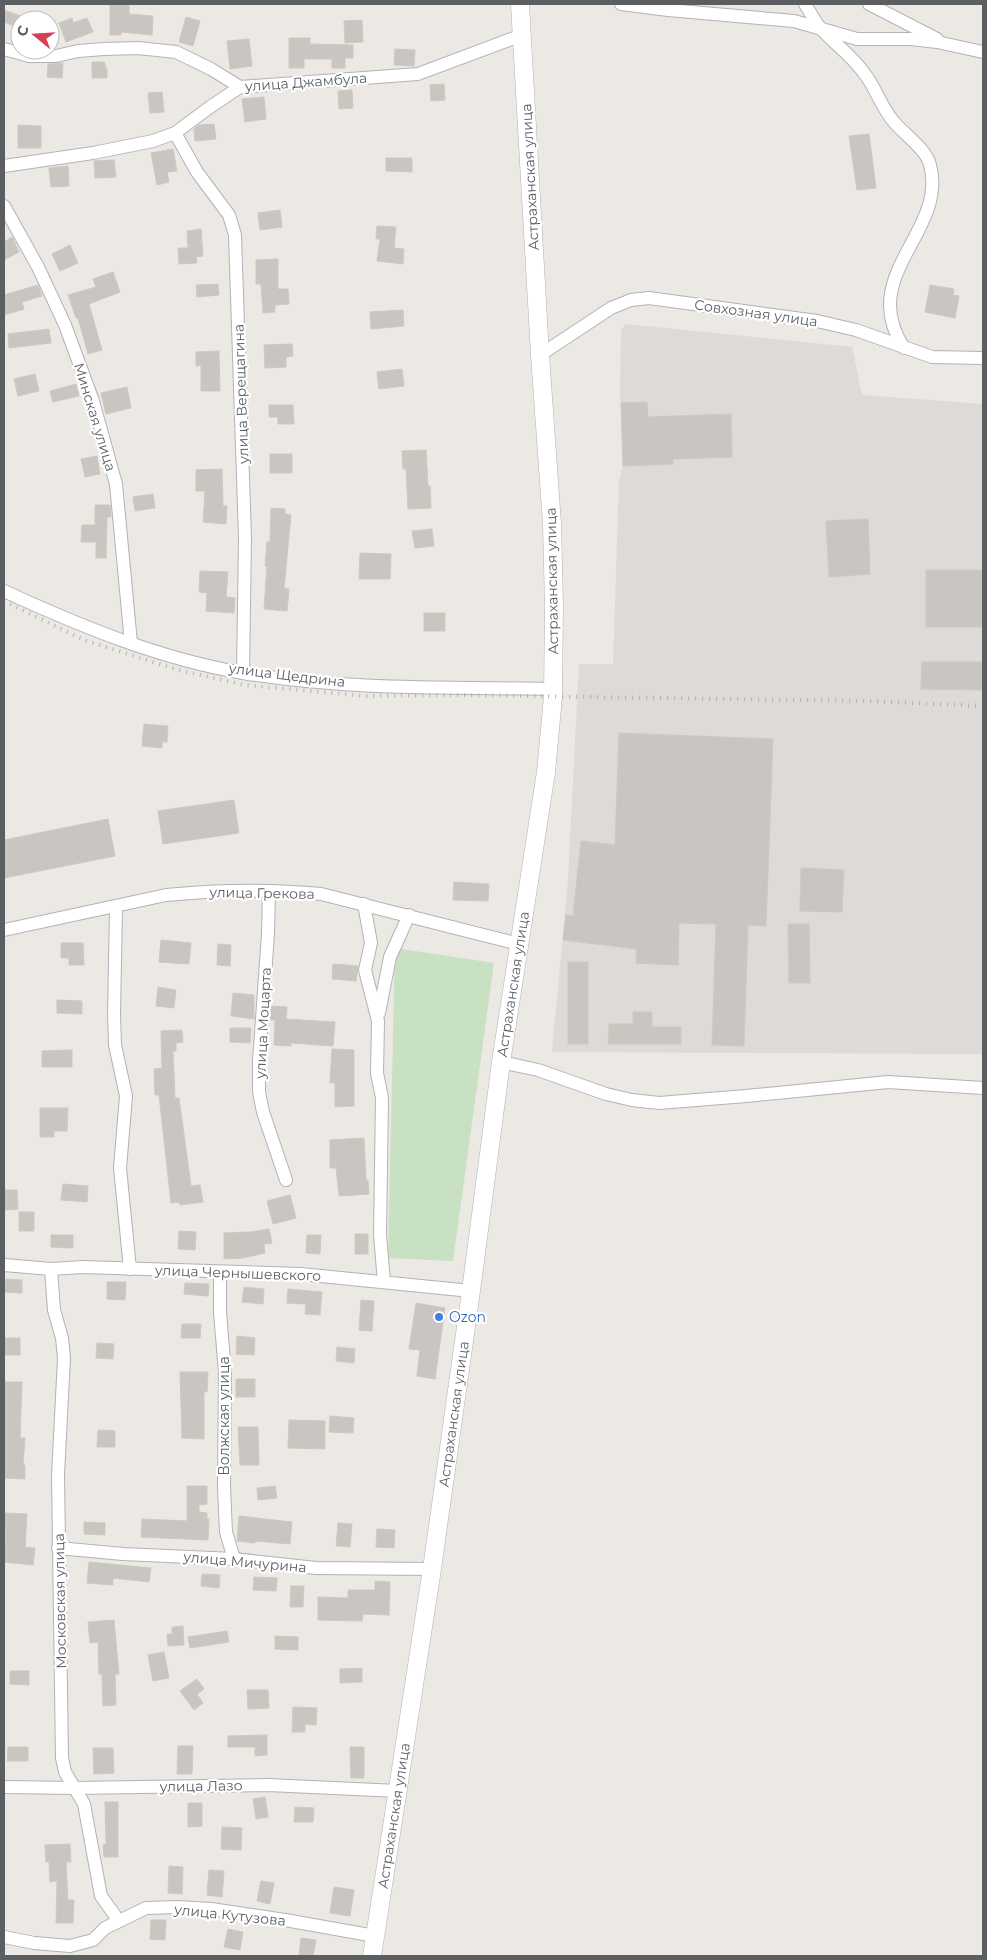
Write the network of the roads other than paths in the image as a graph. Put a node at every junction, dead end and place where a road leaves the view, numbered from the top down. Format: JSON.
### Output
{"nodes":[{"id":1,"x":520,"y":4,"type":"edge"},
{"id":2,"x":621,"y":4,"type":"edge"},
{"id":3,"x":804,"y":4,"type":"edge"},
{"id":4,"x":869,"y":4,"type":"edge"},
{"id":5,"x":794,"y":21,"type":"junction"},
{"id":6,"x":820,"y":28,"type":"junction"},
{"id":7,"x":522,"y":35,"type":"junction"},
{"id":8,"x":948,"y":44,"type":"junction"},
{"id":9,"x":4,"y":49,"type":"edge"},
{"id":10,"x":983,"y":52,"type":"edge"},
{"id":11,"x":240,"y":87,"type":"junction"},
{"id":12,"x":175,"y":134,"type":"junction"},
{"id":13,"x":4,"y":166,"type":"edge"},
{"id":14,"x":4,"y":206,"type":"edge"},
{"id":15,"x":904,"y":348,"type":"junction"},
{"id":16,"x":540,"y":355,"type":"junction"},
{"id":17,"x":983,"y":358,"type":"edge"},
{"id":18,"x":4,"y":591,"type":"edge"},
{"id":19,"x":132,"y":643,"type":"junction"},
{"id":20,"x":243,"y":672,"type":"junction"},
{"id":21,"x":553,"y":689,"type":"junction"},
{"id":22,"x":269,"y":892,"type":"junction"},
{"id":23,"x":364,"y":904,"type":"junction"},
{"id":24,"x":116,"y":906,"type":"junction"},
{"id":25,"x":409,"y":915,"type":"junction"},
{"id":26,"x":4,"y":930,"type":"edge"},
{"id":27,"x":518,"y":944,"type":"junction"},
{"id":28,"x":378,"y":1021,"type":"junction"},
{"id":29,"x":501,"y":1062,"type":"junction"},
{"id":30,"x":983,"y":1088,"type":"edge"},
{"id":31,"x":286,"y":1180,"type":"dead end"},
{"id":32,"x":4,"y":1265,"type":"edge"},
{"id":33,"x":50,"y":1269,"type":"junction"},
{"id":34,"x":130,"y":1269,"type":"junction"},
{"id":35,"x":220,"y":1272,"type":"junction"},
{"id":36,"x":384,"y":1282,"type":"junction"},
{"id":37,"x":472,"y":1291,"type":"junction"},
{"id":38,"x":58,"y":1548,"type":"junction"},
{"id":39,"x":234,"y":1559,"type":"junction"},
{"id":40,"x":432,"y":1569,"type":"junction"},
{"id":41,"x":4,"y":1787,"type":"edge"},
{"id":42,"x":75,"y":1788,"type":"junction"},
{"id":43,"x":398,"y":1791,"type":"junction"},
{"id":44,"x":119,"y":1921,"type":"junction"},
{"id":45,"x":376,"y":1936,"type":"junction"},
{"id":46,"x":4,"y":1938,"type":"edge"},
{"id":47,"x":372,"y":1956,"type":"edge"}],
"edges":[{"from":1,"to":7,"type":"main road","name":"Астраханская улица"},
{"from":2,"to":5,"type":"street"},
{"from":3,"to":5,"type":"street"},
{"from":3,"to":6,"type":"street"},
{"from":4,"to":8,"type":"street"},
{"from":5,"to":6,"type":"street"},
{"from":6,"to":8,"type":"street"},
{"from":6,"to":15,"type":"street"},
{"from":7,"to":11,"type":"street","name":"улица Джамбула"},
{"from":7,"to":16,"type":"main road","name":"Астраханская улица"},
{"from":8,"to":10,"type":"street"},
{"from":9,"to":11,"type":"street","name":"улица Джамбула"},
{"from":11,"to":12,"type":"street"},
{"from":12,"to":13,"type":"street"},
{"from":12,"to":20,"type":"street","name":"улица Верещагина"},
{"from":14,"to":19,"type":"street","name":"Минская улица"},
{"from":15,"to":16,"type":"street","name":"Совхозная улица"},
{"from":15,"to":17,"type":"street","name":"Совхозная улица"},
{"from":16,"to":21,"type":"main road","name":"Астраханская улица"},
{"from":18,"to":19,"type":"street","name":"улица Щедрина"},
{"from":19,"to":20,"type":"street","name":"улица Щедрина"},
{"from":20,"to":21,"type":"street","name":"улица Щедрина"},
{"from":21,"to":27,"type":"main road","name":"Астраханская улица"},
{"from":22,"to":23,"type":"street","name":"улица Грекова"},
{"from":22,"to":24,"type":"street","name":"улица Грекова"},
{"from":22,"to":31,"type":"street","name":"улица Моцарта"},
{"from":23,"to":25,"type":"street","name":"улица Грекова"},
{"from":23,"to":28,"type":"street"},
{"from":24,"to":26,"type":"street","name":"улица Грекова"},
{"from":24,"to":34,"type":"street"},
{"from":25,"to":27,"type":"street","name":"улица Грекова"},
{"from":25,"to":28,"type":"street"},
{"from":27,"to":29,"type":"main road","name":"Астраханская улица"},
{"from":28,"to":36,"type":"street"},
{"from":29,"to":30,"type":"street"},
{"from":29,"to":37,"type":"main road","name":"Астраханская улица"},
{"from":32,"to":33,"type":"street","name":"улица Чернышевского"},
{"from":33,"to":34,"type":"street","name":"улица Чернышевского"},
{"from":33,"to":38,"type":"street","name":"Московская улица"},
{"from":34,"to":35,"type":"street","name":"улица Чернышевского"},
{"from":35,"to":36,"type":"street","name":"улица Чернышевского"},
{"from":35,"to":39,"type":"street","name":"Волжская улица"},
{"from":36,"to":37,"type":"street","name":"улица Чернышевского"},
{"from":37,"to":40,"type":"main road","name":"Астраханская улица"},
{"from":38,"to":39,"type":"street","name":"улица Мичурина"},
{"from":38,"to":42,"type":"street","name":"Московская улица"},
{"from":39,"to":40,"type":"street","name":"улица Мичурина"},
{"from":40,"to":43,"type":"main road","name":"Астраханская улица"},
{"from":41,"to":42,"type":"street","name":"улица Лазо"},
{"from":42,"to":43,"type":"street","name":"улица Лазо"},
{"from":42,"to":44,"type":"street","name":"Московская улица"},
{"from":43,"to":45,"type":"main road","name":"Астраханская улица"},
{"from":44,"to":45,"type":"street","name":"улица Кутузова"},
{"from":44,"to":46,"type":"street","name":"улица Кутузова"},
{"from":45,"to":47,"type":"main road","name":"Астраханская улица"}]}
